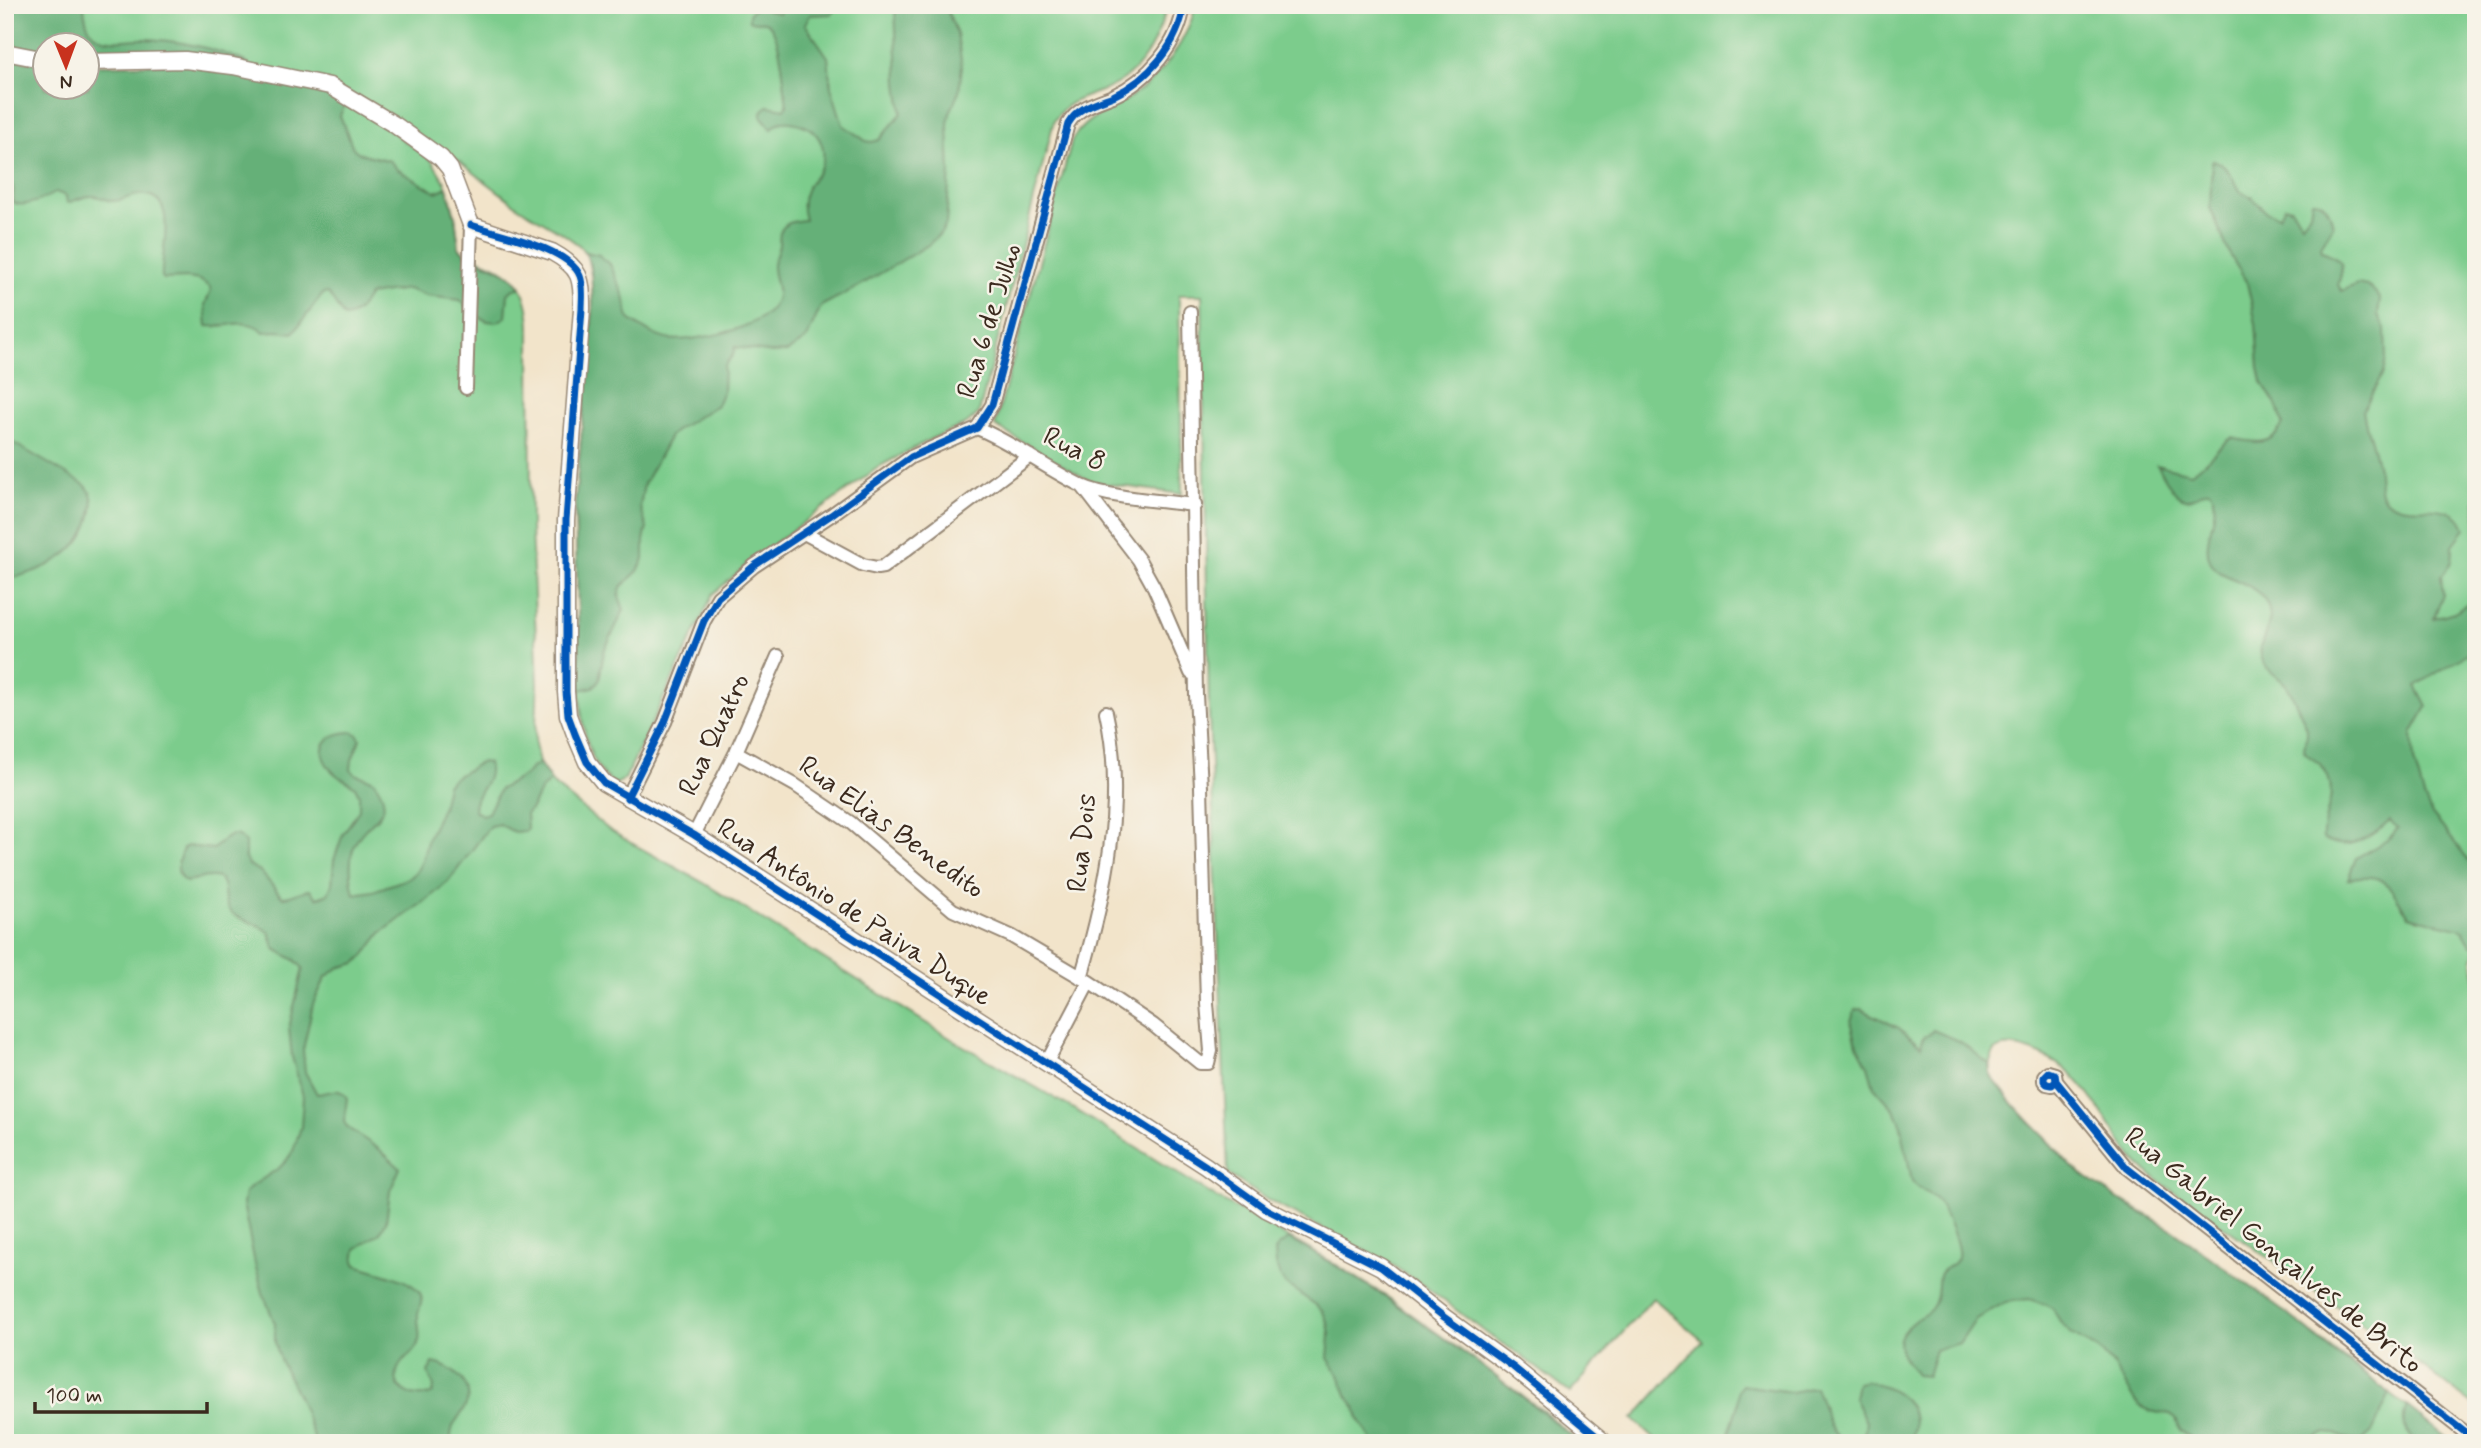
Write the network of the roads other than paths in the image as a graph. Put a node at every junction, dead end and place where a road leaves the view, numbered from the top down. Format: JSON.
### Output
{"nodes":[{"id":1,"x":1184,"y":5,"type":"edge"},
{"id":2,"x":5,"y":52,"type":"edge"},
{"id":3,"x":32,"y":57,"type":"edge"},
{"id":4,"x":102,"y":62,"type":"edge"},
{"id":5,"x":471,"y":225,"type":"junction"},
{"id":6,"x":1190,"y":312,"type":"dead end"},
{"id":7,"x":466,"y":388,"type":"dead end"},
{"id":8,"x":977,"y":428,"type":"junction"},
{"id":9,"x":1030,"y":456,"type":"junction"},
{"id":10,"x":1083,"y":487,"type":"junction"},
{"id":11,"x":1195,"y":505,"type":"junction"},
{"id":12,"x":804,"y":533,"type":"junction"},
{"id":13,"x":778,"y":656,"type":"dead end"},
{"id":14,"x":1196,"y":695,"type":"junction"},
{"id":15,"x":1106,"y":712,"type":"dead end"},
{"id":16,"x":736,"y":752,"type":"junction"},
{"id":17,"x":627,"y":798,"type":"junction"},
{"id":18,"x":694,"y":835,"type":"junction"},
{"id":19,"x":1085,"y":980,"type":"junction"},
{"id":20,"x":1047,"y":1062,"type":"junction"},
{"id":21,"x":2056,"y":1081,"type":"dead end"},
{"id":22,"x":2476,"y":1441,"type":"edge"},
{"id":23,"x":1605,"y":1443,"type":"edge"}],
"edges":[{"from":1,"to":8,"type":"street","name":"Rua 6 de Julho"},
{"from":2,"to":3,"type":"street"},
{"from":4,"to":5,"type":"street"},
{"from":5,"to":7,"type":"street"},
{"from":5,"to":17,"type":"street","name":"Rua Antônio de Paiva Duque"},
{"from":6,"to":11,"type":"street"},
{"from":8,"to":9,"type":"street","name":"Rua 8"},
{"from":8,"to":12,"type":"street","name":"Rua 6 de Julho"},
{"from":9,"to":10,"type":"street","name":"Rua 8"},
{"from":9,"to":12,"type":"street"},
{"from":10,"to":11,"type":"street","name":"Rua 8"},
{"from":10,"to":14,"type":"street"},
{"from":11,"to":14,"type":"street"},
{"from":12,"to":17,"type":"street","name":"Rua 6 de Julho"},
{"from":13,"to":16,"type":"street","name":"Rua Quatro"},
{"from":14,"to":19,"type":"street","name":"Rua Elias Benedito"},
{"from":15,"to":19,"type":"street","name":"Rua Dois"},
{"from":16,"to":18,"type":"street","name":"Rua Quatro"},
{"from":16,"to":19,"type":"street","name":"Rua Elias Benedito"},
{"from":17,"to":18,"type":"street","name":"Rua Antônio de Paiva Duque"},
{"from":18,"to":20,"type":"street","name":"Rua Antônio de Paiva Duque"},
{"from":19,"to":20,"type":"street","name":"Rua Dois"},
{"from":20,"to":23,"type":"street","name":"Rua Antônio de Paiva Duque"},
{"from":21,"to":22,"type":"street","name":"Rua Gabriel Gonçalves de Brito"}]}
